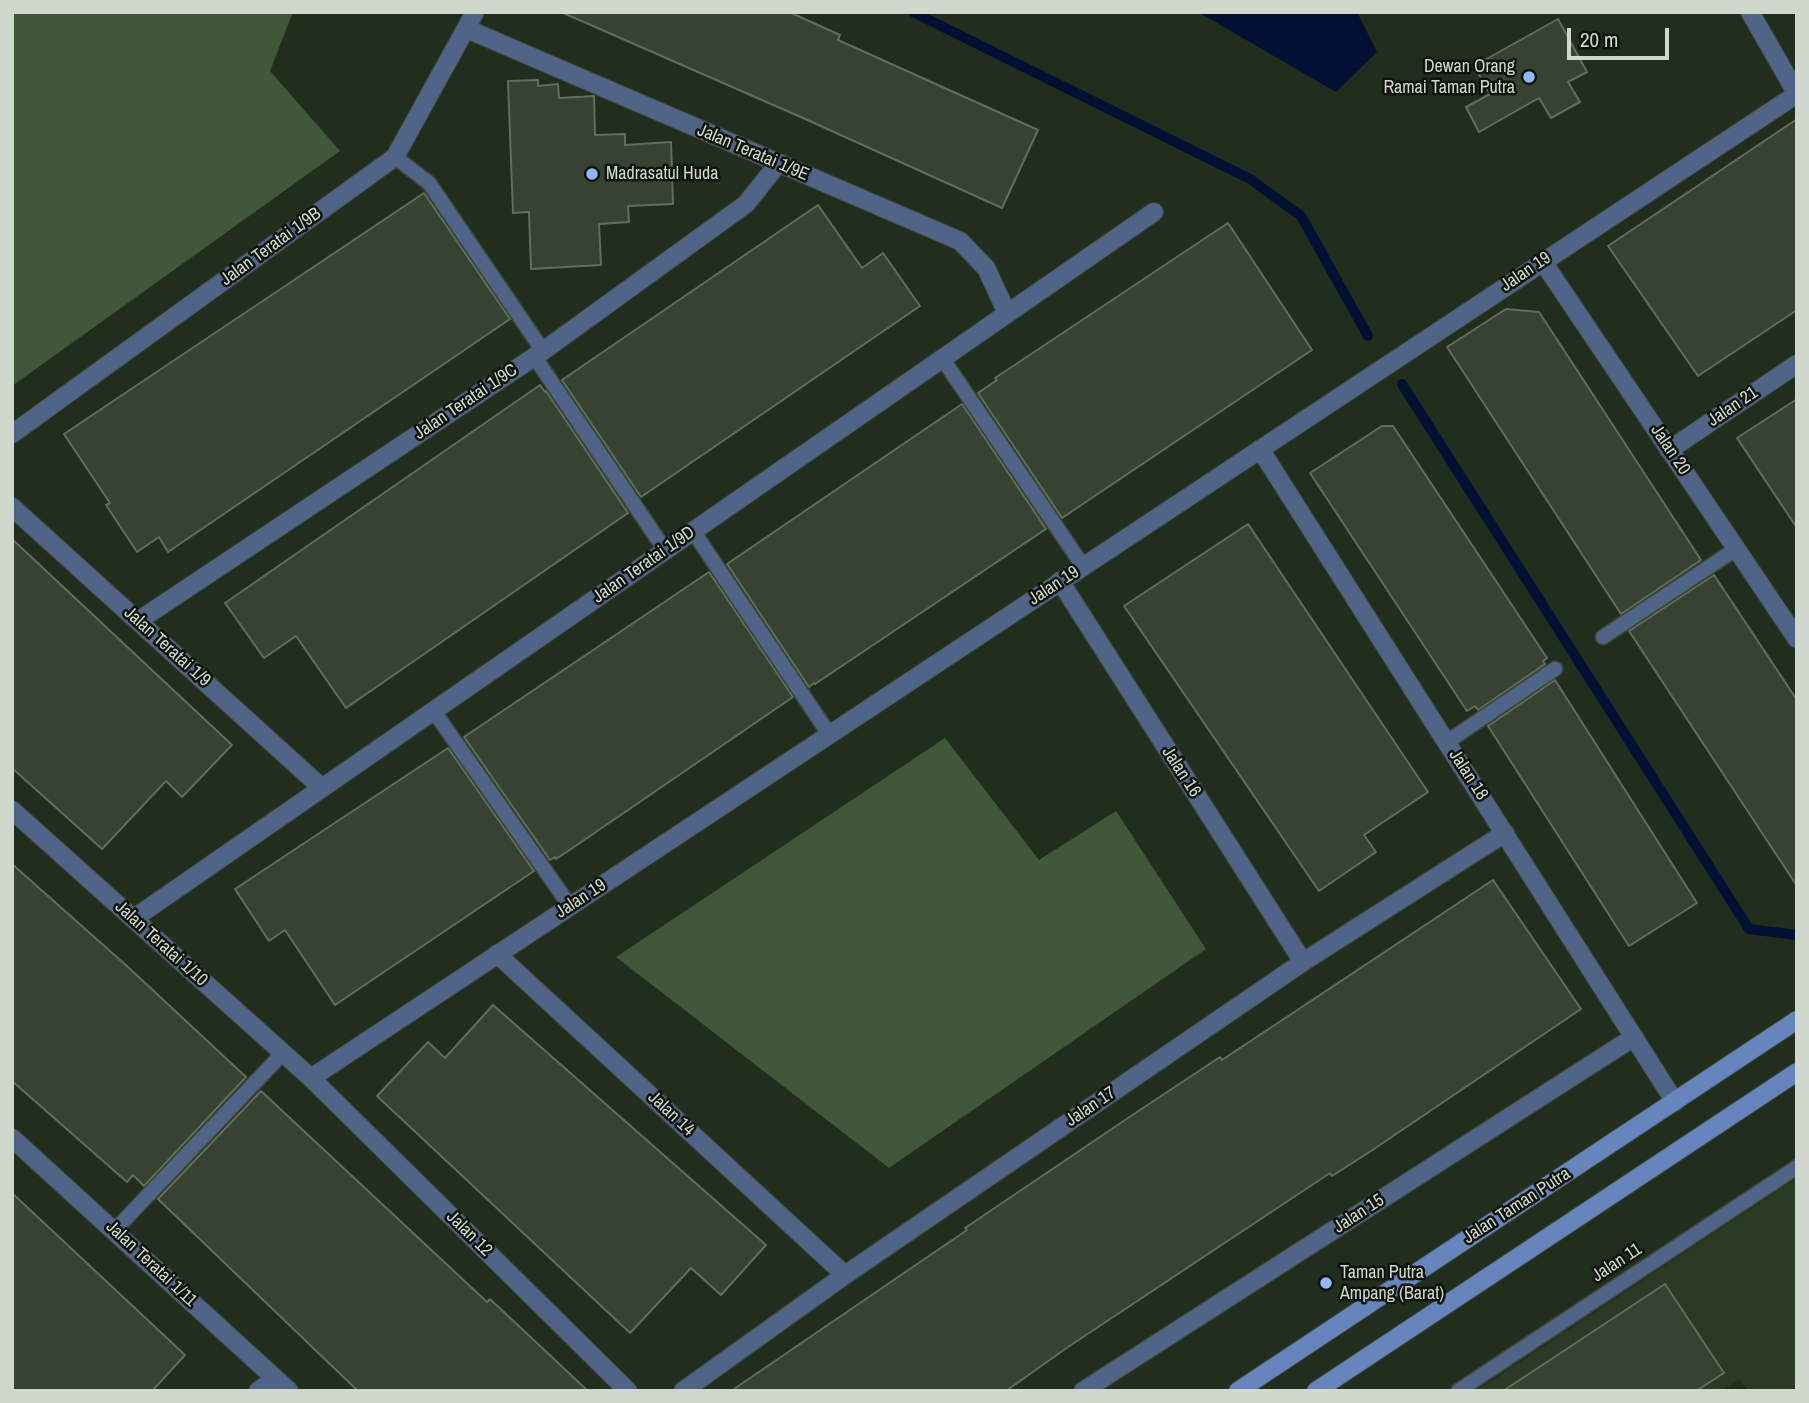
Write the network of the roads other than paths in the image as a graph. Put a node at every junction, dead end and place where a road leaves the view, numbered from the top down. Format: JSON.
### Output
{"nodes":[{"id":1,"x":475,"y":12,"type":"edge"},
{"id":2,"x":1749,"y":12,"type":"edge"},
{"id":3,"x":467,"y":29,"type":"junction"},
{"id":4,"x":1797,"y":94,"type":"edge"},
{"id":5,"x":395,"y":157,"type":"junction"},
{"id":6,"x":778,"y":164,"type":"junction"},
{"id":7,"x":1154,"y":212,"type":"dead end"},
{"id":8,"x":1543,"y":261,"type":"junction"},
{"id":9,"x":1007,"y":313,"type":"junction"},
{"id":10,"x":538,"y":353,"type":"junction"},
{"id":11,"x":942,"y":358,"type":"junction"},
{"id":12,"x":1797,"y":364,"type":"edge"},
{"id":13,"x":12,"y":434,"type":"edge"},
{"id":14,"x":1260,"y":449,"type":"junction"},
{"id":15,"x":1669,"y":450,"type":"junction"},
{"id":16,"x":12,"y":507,"type":"edge"},
{"id":17,"x":693,"y":531,"type":"junction"},
{"id":18,"x":1736,"y":549,"type":"junction"},
{"id":19,"x":665,"y":550,"type":"junction"},
{"id":20,"x":1083,"y":566,"type":"junction"},
{"id":21,"x":1060,"y":581,"type":"junction"},
{"id":22,"x":138,"y":621,"type":"junction"},
{"id":23,"x":1604,"y":637,"type":"dead end"},
{"id":24,"x":1797,"y":639,"type":"edge"},
{"id":25,"x":1555,"y":669,"type":"dead end"},
{"id":26,"x":433,"y":710,"type":"junction"},
{"id":27,"x":829,"y":734,"type":"junction"},
{"id":28,"x":1447,"y":742,"type":"junction"},
{"id":29,"x":322,"y":788,"type":"junction"},
{"id":30,"x":12,"y":810,"type":"edge"},
{"id":31,"x":1505,"y":833,"type":"junction"},
{"id":32,"x":570,"y":906,"type":"junction"},
{"id":33,"x":134,"y":919,"type":"junction"},
{"id":34,"x":497,"y":954,"type":"junction"},
{"id":35,"x":1303,"y":962,"type":"junction"},
{"id":36,"x":1797,"y":1020,"type":"edge"},
{"id":37,"x":1634,"y":1037,"type":"junction"},
{"id":38,"x":283,"y":1053,"type":"junction"},
{"id":39,"x":1797,"y":1072,"type":"edge"},
{"id":40,"x":311,"y":1078,"type":"junction"},
{"id":41,"x":1675,"y":1102,"type":"junction"},
{"id":42,"x":12,"y":1138,"type":"edge"},
{"id":43,"x":1797,"y":1167,"type":"edge"},
{"id":44,"x":114,"y":1231,"type":"junction"},
{"id":45,"x":845,"y":1275,"type":"junction"},
{"id":46,"x":275,"y":1378,"type":"junction"},
{"id":47,"x":258,"y":1391,"type":"edge"},
{"id":48,"x":289,"y":1391,"type":"edge"},
{"id":49,"x":628,"y":1391,"type":"edge"},
{"id":50,"x":683,"y":1391,"type":"edge"},
{"id":51,"x":1083,"y":1391,"type":"edge"},
{"id":52,"x":1238,"y":1391,"type":"edge"},
{"id":53,"x":1316,"y":1391,"type":"edge"},
{"id":54,"x":1458,"y":1391,"type":"edge"}],
"edges":[{"from":1,"to":3,"type":"street","name":"Jalan Teratai 1/9B"},
{"from":2,"to":4,"type":"street"},
{"from":3,"to":5,"type":"street","name":"Jalan Teratai 1/9B"},
{"from":3,"to":6,"type":"street","name":"Jalan Teratai 1/9E"},
{"from":4,"to":8,"type":"street","name":"Jalan 19"},
{"from":5,"to":10,"type":"lane"},
{"from":5,"to":13,"type":"street","name":"Jalan Teratai 1/9B"},
{"from":6,"to":9,"type":"street","name":"Jalan Teratai 1/9E"},
{"from":6,"to":10,"type":"street","name":"Jalan Teratai 1/9C"},
{"from":7,"to":9,"type":"street","name":"Jalan Teratai 1/9D"},
{"from":8,"to":14,"type":"street","name":"Jalan 19"},
{"from":8,"to":15,"type":"street","name":"Jalan 20"},
{"from":9,"to":11,"type":"street","name":"Jalan Teratai 1/9D"},
{"from":10,"to":19,"type":"lane"},
{"from":10,"to":22,"type":"street","name":"Jalan Teratai 1/9C"},
{"from":11,"to":17,"type":"street","name":"Jalan Teratai 1/9D"},
{"from":11,"to":20,"type":"lane"},
{"from":12,"to":15,"type":"street","name":"Jalan 21"},
{"from":14,"to":20,"type":"street","name":"Jalan 19"},
{"from":14,"to":28,"type":"street","name":"Jalan 18"},
{"from":15,"to":18,"type":"street","name":"Jalan 20"},
{"from":16,"to":22,"type":"street","name":"Jalan Teratai 1/9"},
{"from":17,"to":19,"type":"street","name":"Jalan Teratai 1/9D"},
{"from":17,"to":27,"type":"lane"},
{"from":18,"to":23,"type":"lane"},
{"from":18,"to":24,"type":"street","name":"Jalan 20"},
{"from":19,"to":26,"type":"street","name":"Jalan Teratai 1/9D"},
{"from":20,"to":21,"type":"street","name":"Jalan 19"},
{"from":21,"to":27,"type":"street","name":"Jalan 19"},
{"from":21,"to":35,"type":"street","name":"Jalan 16"},
{"from":22,"to":29,"type":"street","name":"Jalan Teratai 1/9"},
{"from":25,"to":28,"type":"lane"},
{"from":26,"to":29,"type":"street","name":"Jalan Teratai 1/9D"},
{"from":26,"to":32,"type":"lane"},
{"from":27,"to":32,"type":"street","name":"Jalan 19"},
{"from":28,"to":31,"type":"street","name":"Jalan 18"},
{"from":29,"to":33,"type":"street","name":"Jalan Teratai 1/9D"},
{"from":30,"to":33,"type":"street","name":"Jalan Teratai 1/10"},
{"from":31,"to":35,"type":"street","name":"Jalan 17"},
{"from":31,"to":37,"type":"street","name":"Jalan 18"},
{"from":32,"to":34,"type":"street","name":"Jalan 19"},
{"from":33,"to":38,"type":"street","name":"Jalan Teratai 1/10"},
{"from":34,"to":40,"type":"street","name":"Jalan 19"},
{"from":34,"to":45,"type":"street","name":"Jalan 14"},
{"from":35,"to":45,"type":"street","name":"Jalan 17"},
{"from":36,"to":41,"type":"street","name":"Jalan Taman Putra"},
{"from":37,"to":41,"type":"street","name":"Jalan 18"},
{"from":37,"to":51,"type":"street","name":"Jalan 15"},
{"from":38,"to":40,"type":"street","name":"Jalan Teratai 1/10"},
{"from":38,"to":44,"type":"lane"},
{"from":39,"to":53,"type":"street"},
{"from":40,"to":49,"type":"street","name":"Jalan 12"},
{"from":41,"to":52,"type":"street","name":"Jalan Taman Putra"},
{"from":42,"to":44,"type":"street","name":"Jalan Teratai 1/11"},
{"from":43,"to":54,"type":"lane","name":"Jalan 11"},
{"from":44,"to":46,"type":"street","name":"Jalan Teratai 1/11"},
{"from":45,"to":50,"type":"street","name":"Jalan 17"},
{"from":46,"to":47,"type":"street"},
{"from":46,"to":48,"type":"street","name":"Jalan Teratai 1/11"}]}
